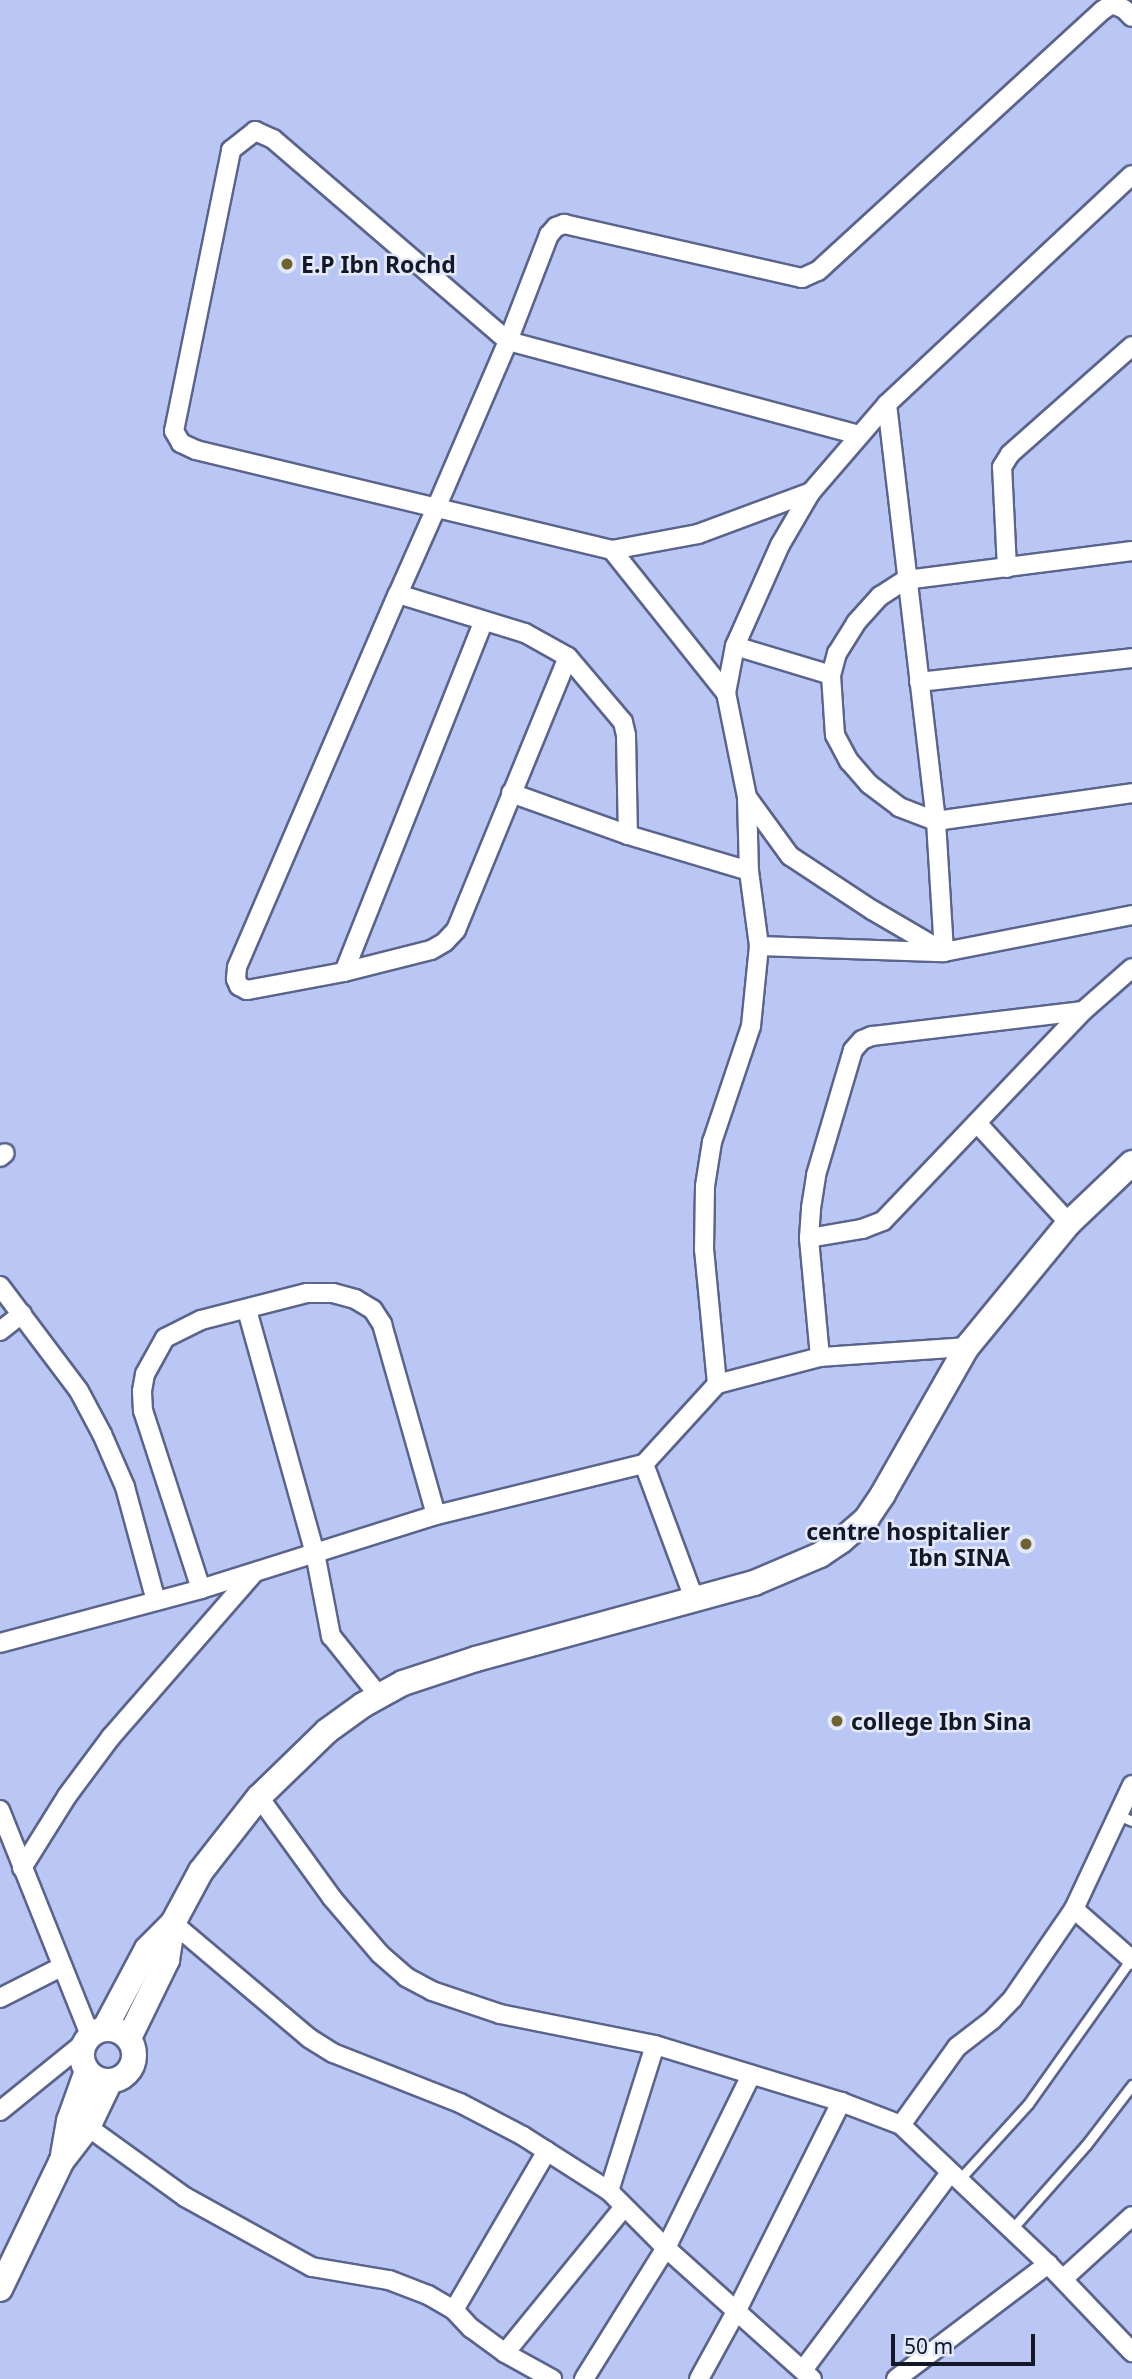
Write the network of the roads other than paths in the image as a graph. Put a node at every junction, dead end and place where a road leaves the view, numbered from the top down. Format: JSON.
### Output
{"nodes":[{"id":1,"x":1132,"y":17,"type":"edge"},
{"id":2,"x":1132,"y":175,"type":"edge"},
{"id":3,"x":508,"y":341,"type":"junction"},
{"id":4,"x":1132,"y":346,"type":"edge"},
{"id":5,"x":887,"y":404,"type":"junction"},
{"id":6,"x":859,"y":435,"type":"junction"},
{"id":7,"x":811,"y":492,"type":"junction"},
{"id":8,"x":436,"y":506,"type":"junction"},
{"id":9,"x":612,"y":550,"type":"junction"},
{"id":10,"x":1132,"y":551,"type":"edge"},
{"id":11,"x":1007,"y":568,"type":"junction"},
{"id":12,"x":905,"y":580,"type":"junction"},
{"id":13,"x":398,"y":594,"type":"junction"},
{"id":14,"x":484,"y":621,"type":"junction"},
{"id":15,"x":735,"y":646,"type":"junction"},
{"id":16,"x":568,"y":657,"type":"junction"},
{"id":17,"x":1132,"y":658,"type":"edge"},
{"id":18,"x":831,"y":675,"type":"junction"},
{"id":19,"x":919,"y":682,"type":"junction"},
{"id":20,"x":726,"y":693,"type":"junction"},
{"id":21,"x":511,"y":793,"type":"junction"},
{"id":22,"x":1132,"y":793,"type":"edge"},
{"id":23,"x":747,"y":797,"type":"junction"},
{"id":24,"x":936,"y":821,"type":"junction"},
{"id":25,"x":628,"y":835,"type":"junction"},
{"id":26,"x":749,"y":871,"type":"junction"},
{"id":27,"x":1132,"y":915,"type":"edge"},
{"id":28,"x":759,"y":946,"type":"junction"},
{"id":29,"x":944,"y":952,"type":"junction"},
{"id":30,"x":1132,"y":968,"type":"edge"},
{"id":31,"x":344,"y":972,"type":"junction"},
{"id":32,"x":1083,"y":1011,"type":"junction"},
{"id":33,"x":977,"y":1123,"type":"junction"},
{"id":34,"x":1132,"y":1163,"type":"edge"},
{"id":35,"x":1069,"y":1223,"type":"junction"},
{"id":36,"x":809,"y":1238,"type":"junction"},
{"id":37,"x":0,"y":1286,"type":"edge"},
{"id":38,"x":247,"y":1310,"type":"junction"},
{"id":39,"x":22,"y":1314,"type":"junction"},
{"id":40,"x":0,"y":1332,"type":"edge"},
{"id":41,"x":967,"y":1347,"type":"junction"},
{"id":42,"x":820,"y":1357,"type":"junction"},
{"id":43,"x":717,"y":1384,"type":"junction"},
{"id":44,"x":645,"y":1464,"type":"junction"},
{"id":45,"x":436,"y":1515,"type":"junction"},
{"id":46,"x":315,"y":1553,"type":"junction"},
{"id":47,"x":255,"y":1571,"type":"junction"},
{"id":48,"x":201,"y":1589,"type":"junction"},
{"id":49,"x":156,"y":1601,"type":"junction"},
{"id":50,"x":695,"y":1601,"type":"junction"},
{"id":51,"x":0,"y":1643,"type":"edge"},
{"id":52,"x":379,"y":1696,"type":"junction"},
{"id":53,"x":1132,"y":1784,"type":"edge"},
{"id":54,"x":258,"y":1797,"type":"junction"},
{"id":55,"x":0,"y":1810,"type":"edge"},
{"id":56,"x":1125,"y":1818,"type":"edge"},
{"id":57,"x":22,"y":1868,"type":"junction"},
{"id":58,"x":1074,"y":1909,"type":"junction"},
{"id":59,"x":173,"y":1923,"type":"junction"},
{"id":60,"x":1132,"y":1960,"type":"edge"},
{"id":61,"x":61,"y":1967,"type":"junction"},
{"id":62,"x":0,"y":1998,"type":"edge"},
{"id":63,"x":93,"y":2036,"type":"junction"},
{"id":64,"x":128,"y":2038,"type":"junction"},
{"id":65,"x":655,"y":2045,"type":"junction"},
{"id":66,"x":751,"y":2074,"type":"junction"},
{"id":67,"x":99,"y":2076,"type":"junction"},
{"id":68,"x":1132,"y":2085,"type":"edge"},
{"id":69,"x":841,"y":2102,"type":"junction"},
{"id":70,"x":0,"y":2110,"type":"edge"},
{"id":71,"x":901,"y":2125,"type":"junction"},
{"id":72,"x":88,"y":2127,"type":"junction"},
{"id":73,"x":547,"y":2151,"type":"junction"},
{"id":74,"x":61,"y":2162,"type":"junction"},
{"id":75,"x":954,"y":2177,"type":"junction"},
{"id":76,"x":609,"y":2191,"type":"junction"},
{"id":77,"x":624,"y":2207,"type":"junction"},
{"id":78,"x":1132,"y":2216,"type":"edge"},
{"id":79,"x":1012,"y":2230,"type":"junction"},
{"id":80,"x":666,"y":2248,"type":"junction"},
{"id":81,"x":1048,"y":2264,"type":"junction"},
{"id":82,"x":1063,"y":2279,"type":"junction"},
{"id":83,"x":0,"y":2289,"type":"edge"},
{"id":84,"x":454,"y":2310,"type":"junction"},
{"id":85,"x":737,"y":2311,"type":"junction"},
{"id":86,"x":1131,"y":2349,"type":"edge"},
{"id":87,"x":505,"y":2353,"type":"junction"},
{"id":88,"x":808,"y":2375,"type":"edge"},
{"id":89,"x":552,"y":2379,"type":"edge"},
{"id":90,"x":584,"y":2379,"type":"edge"},
{"id":91,"x":699,"y":2379,"type":"edge"},
{"id":92,"x":896,"y":2379,"type":"edge"}],
"edges":[{"from":1,"to":3,"type":"street"},
{"from":2,"to":5,"type":"street"},
{"from":3,"to":6,"type":"street"},
{"from":3,"to":8,"type":"street"},
{"from":3,"to":8,"type":"street"},
{"from":4,"to":11,"type":"street"},
{"from":5,"to":6,"type":"street"},
{"from":5,"to":12,"type":"street"},
{"from":6,"to":7,"type":"street"},
{"from":7,"to":9,"type":"street"},
{"from":7,"to":15,"type":"street"},
{"from":8,"to":9,"type":"street"},
{"from":8,"to":13,"type":"street"},
{"from":9,"to":20,"type":"street"},
{"from":10,"to":11,"type":"street"},
{"from":11,"to":12,"type":"street"},
{"from":12,"to":18,"type":"street"},
{"from":12,"to":19,"type":"street"},
{"from":13,"to":14,"type":"street"},
{"from":13,"to":31,"type":"street"},
{"from":14,"to":16,"type":"street"},
{"from":14,"to":31,"type":"street"},
{"from":15,"to":18,"type":"street"},
{"from":15,"to":20,"type":"street"},
{"from":16,"to":21,"type":"street"},
{"from":16,"to":25,"type":"street"},
{"from":17,"to":19,"type":"street"},
{"from":18,"to":24,"type":"street"},
{"from":19,"to":24,"type":"street"},
{"from":20,"to":23,"type":"street"},
{"from":21,"to":25,"type":"street"},
{"from":21,"to":31,"type":"street"},
{"from":22,"to":24,"type":"street"},
{"from":23,"to":26,"type":"street"},
{"from":23,"to":29,"type":"street"},
{"from":24,"to":29,"type":"street"},
{"from":25,"to":26,"type":"street"},
{"from":26,"to":28,"type":"street"},
{"from":27,"to":29,"type":"street"},
{"from":28,"to":29,"type":"street"},
{"from":28,"to":43,"type":"street"},
{"from":30,"to":32,"type":"street"},
{"from":32,"to":33,"type":"street"},
{"from":32,"to":36,"type":"street"},
{"from":33,"to":35,"type":"street"},
{"from":33,"to":36,"type":"street"},
{"from":34,"to":35,"type":"main road"},
{"from":35,"to":41,"type":"main road"},
{"from":36,"to":42,"type":"street"},
{"from":37,"to":39,"type":"street"},
{"from":38,"to":45,"type":"street"},
{"from":38,"to":46,"type":"street"},
{"from":38,"to":48,"type":"street"},
{"from":39,"to":40,"type":"street"},
{"from":39,"to":49,"type":"street"},
{"from":41,"to":42,"type":"street"},
{"from":41,"to":50,"type":"main road"},
{"from":42,"to":43,"type":"street"},
{"from":43,"to":44,"type":"street"},
{"from":44,"to":45,"type":"street"},
{"from":44,"to":50,"type":"street"},
{"from":45,"to":46,"type":"street"},
{"from":46,"to":47,"type":"street"},
{"from":46,"to":52,"type":"street"},
{"from":47,"to":48,"type":"street"},
{"from":47,"to":57,"type":"street"},
{"from":48,"to":49,"type":"street"},
{"from":49,"to":51,"type":"street"},
{"from":50,"to":52,"type":"main road"},
{"from":52,"to":54,"type":"main road"},
{"from":53,"to":56,"type":"street"},
{"from":54,"to":59,"type":"main road"},
{"from":54,"to":65,"type":"street"},
{"from":55,"to":57,"type":"street"},
{"from":56,"to":58,"type":"street"},
{"from":57,"to":61,"type":"street"},
{"from":58,"to":60,"type":"street"},
{"from":58,"to":71,"type":"street"},
{"from":59,"to":63,"type":"main road"},
{"from":59,"to":64,"type":"main road"},
{"from":59,"to":73,"type":"street"},
{"from":60,"to":75,"type":"lane"},
{"from":61,"to":62,"type":"street"},
{"from":61,"to":63,"type":"street"},
{"from":63,"to":64,"type":"main road"},
{"from":63,"to":67,"type":"main road"},
{"from":63,"to":70,"type":"street"},
{"from":64,"to":67,"type":"main road"},
{"from":65,"to":66,"type":"street"},
{"from":65,"to":76,"type":"street"},
{"from":66,"to":69,"type":"street"},
{"from":66,"to":80,"type":"street"},
{"from":67,"to":72,"type":"main road"},
{"from":67,"to":74,"type":"main road"},
{"from":68,"to":79,"type":"lane"},
{"from":69,"to":71,"type":"street"},
{"from":69,"to":85,"type":"street"},
{"from":71,"to":75,"type":"street"},
{"from":72,"to":74,"type":"main road"},
{"from":72,"to":84,"type":"street"},
{"from":73,"to":76,"type":"street"},
{"from":73,"to":84,"type":"street"},
{"from":74,"to":83,"type":"main road"},
{"from":75,"to":79,"type":"street"},
{"from":75,"to":88,"type":"street"},
{"from":76,"to":77,"type":"street"},
{"from":77,"to":80,"type":"street"},
{"from":77,"to":87,"type":"street"},
{"from":78,"to":82,"type":"street"},
{"from":79,"to":81,"type":"street"},
{"from":80,"to":85,"type":"street"},
{"from":80,"to":90,"type":"street"},
{"from":81,"to":82,"type":"street"},
{"from":81,"to":92,"type":"street"},
{"from":82,"to":86,"type":"street"},
{"from":84,"to":87,"type":"street"},
{"from":85,"to":88,"type":"street"},
{"from":85,"to":91,"type":"street"},
{"from":87,"to":89,"type":"street"}]}
